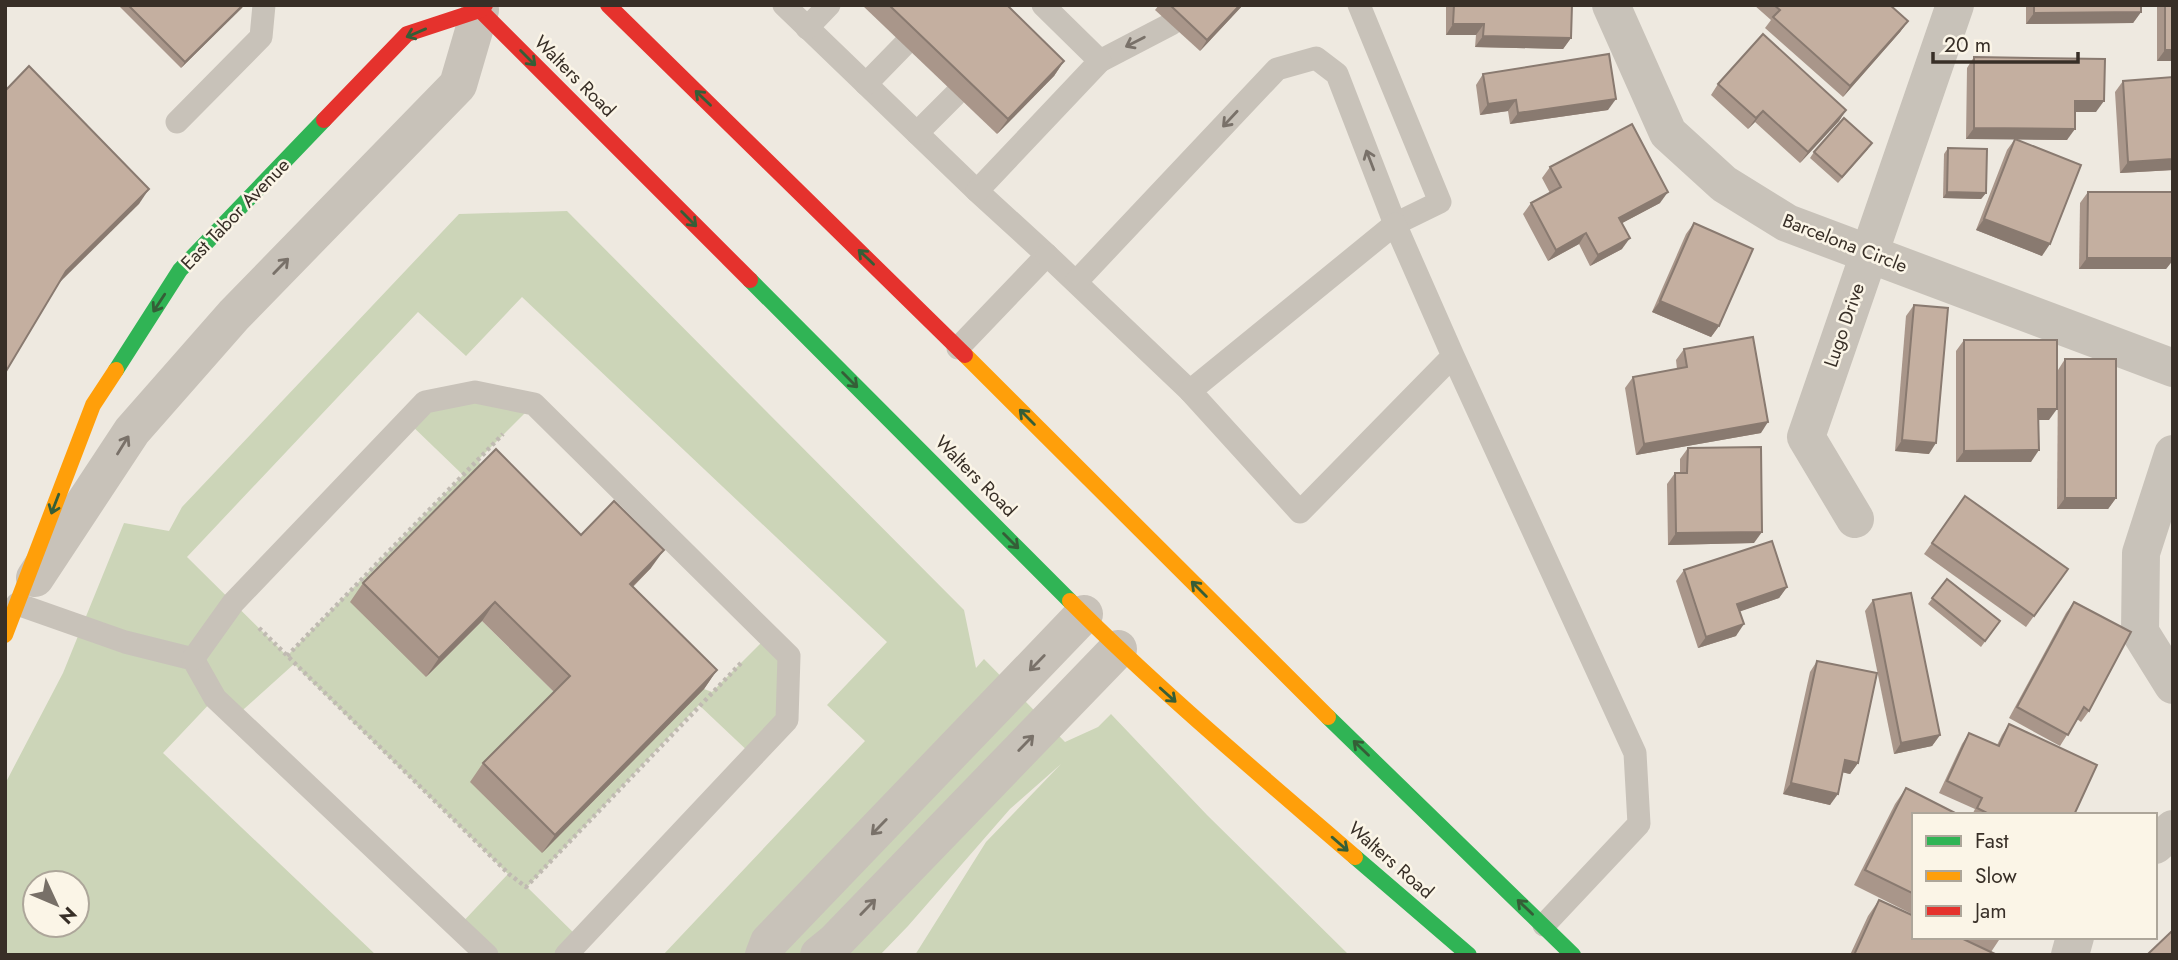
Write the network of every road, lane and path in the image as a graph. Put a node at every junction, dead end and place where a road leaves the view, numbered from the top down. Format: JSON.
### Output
{"nodes":[{"id":1,"x":264,"y":5,"type":"edge"},
{"id":2,"x":608,"y":5,"type":"edge"},
{"id":3,"x":784,"y":5,"type":"edge"},
{"id":4,"x":829,"y":5,"type":"edge"},
{"id":5,"x":1359,"y":5,"type":"edge"},
{"id":6,"x":1611,"y":5,"type":"edge"},
{"id":7,"x":1955,"y":5,"type":"edge"},
{"id":8,"x":480,"y":7,"type":"edge"},
{"id":9,"x":1038,"y":11,"type":"edge"},
{"id":10,"x":1171,"y":24,"type":"edge"},
{"id":11,"x":807,"y":28,"type":"junction"},
{"id":12,"x":904,"y":46,"type":"edge"},
{"id":13,"x":1100,"y":61,"type":"junction"},
{"id":14,"x":866,"y":84,"type":"junction"},
{"id":15,"x":955,"y":95,"type":"edge"},
{"id":16,"x":177,"y":122,"type":"dead end"},
{"id":17,"x":917,"y":133,"type":"junction"},
{"id":18,"x":977,"y":191,"type":"junction"},
{"id":19,"x":1395,"y":224,"type":"junction"},
{"id":20,"x":1869,"y":253,"type":"junction"},
{"id":21,"x":1047,"y":255,"type":"junction"},
{"id":22,"x":1076,"y":282,"type":"junction"},
{"id":23,"x":958,"y":348,"type":"junction"},
{"id":24,"x":1453,"y":356,"type":"junction"},
{"id":25,"x":2173,"y":368,"type":"edge"},
{"id":26,"x":1190,"y":391,"type":"junction"},
{"id":27,"x":534,"y":404,"type":"junction"},
{"id":28,"x":2173,"y":454,"type":"edge"},
{"id":29,"x":1855,"y":519,"type":"dead end"},
{"id":30,"x":233,"y":603,"type":"junction"},
{"id":31,"x":9,"y":613,"type":"edge"},
{"id":32,"x":1084,"y":614,"type":"junction"},
{"id":33,"x":768,"y":636,"type":"junction"},
{"id":34,"x":1118,"y":649,"type":"junction"},
{"id":35,"x":287,"y":656,"type":"junction"},
{"id":36,"x":193,"y":659,"type":"junction"},
{"id":37,"x":2173,"y":685,"type":"edge"},
{"id":38,"x":2173,"y":829,"type":"edge"},
{"id":39,"x":2157,"y":843,"type":"edge"},
{"id":40,"x":1544,"y":925,"type":"junction"},
{"id":41,"x":487,"y":955,"type":"edge"},
{"id":42,"x":566,"y":955,"type":"edge"},
{"id":43,"x":764,"y":955,"type":"edge"},
{"id":44,"x":820,"y":955,"type":"edge"},
{"id":45,"x":1469,"y":955,"type":"edge"},
{"id":46,"x":1573,"y":955,"type":"edge"}],
"edges":[{"from":1,"to":16,"type":"lane"},
{"from":23,"to":2,"type":"main road","one_way":true},
{"from":3,"to":11,"type":"lane"},
{"from":4,"to":11,"type":"lane"},
{"from":5,"to":19,"type":"lane"},
{"from":6,"to":20,"type":"street","name":"Barcelona Circle"},
{"from":7,"to":20,"type":"street","name":"Lugo Drive"},
{"from":31,"to":8,"type":"street","one_way":true},
{"from":8,"to":31,"type":"main road","name":"East Tabor Avenue","one_way":true},
{"from":8,"to":32,"type":"main road","name":"Walters Road","one_way":true},
{"from":9,"to":13,"type":"lane"},
{"from":10,"to":13,"type":"lane","one_way":true},
{"from":11,"to":14,"type":"lane"},
{"from":12,"to":14,"type":"lane"},
{"from":13,"to":18,"type":"lane"},
{"from":14,"to":17,"type":"lane"},
{"from":15,"to":17,"type":"lane"},
{"from":17,"to":18,"type":"lane"},
{"from":18,"to":21,"type":"lane"},
{"from":19,"to":22,"type":"lane","one_way":true},
{"from":19,"to":24,"type":"lane"},
{"from":19,"to":26,"type":"lane"},
{"from":20,"to":25,"type":"street","name":"Barcelona Circle"},
{"from":20,"to":29,"type":"street","name":"Lugo Drive"},
{"from":21,"to":22,"type":"lane"},
{"from":21,"to":23,"type":"lane"},
{"from":22,"to":26,"type":"lane"},
{"from":40,"to":23,"type":"main road","one_way":true},
{"from":24,"to":26,"type":"lane"},
{"from":24,"to":40,"type":"lane"},
{"from":27,"to":30,"type":"lane"},
{"from":27,"to":33,"type":"lane"},
{"from":27,"to":35,"type":"path"},
{"from":28,"to":37,"type":"street"},
{"from":30,"to":35,"type":"path"},
{"from":30,"to":36,"type":"lane"},
{"from":31,"to":36,"type":"lane"},
{"from":32,"to":34,"type":"main road","name":"Walters Road"},
{"from":32,"to":43,"type":"street","one_way":true},
{"from":33,"to":35,"type":"path"},
{"from":33,"to":42,"type":"lane"},
{"from":44,"to":34,"type":"street","one_way":true},
{"from":34,"to":45,"type":"main road","name":"Walters Road","one_way":true},
{"from":36,"to":41,"type":"lane"},
{"from":38,"to":39,"type":"street"},
{"from":40,"to":46,"type":"main road"}]}
